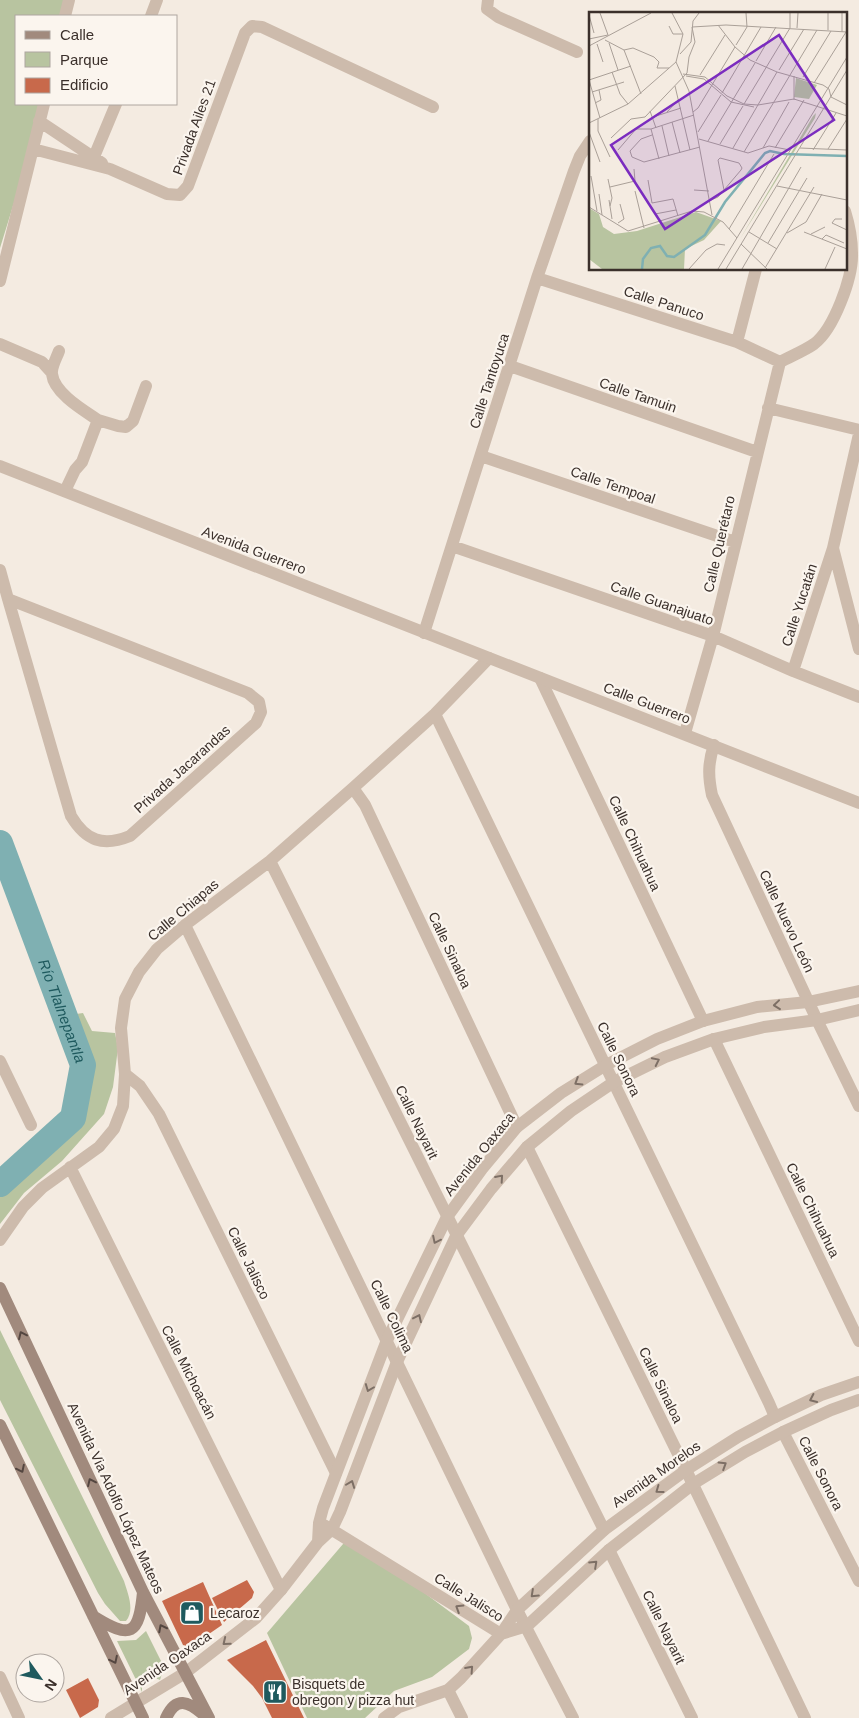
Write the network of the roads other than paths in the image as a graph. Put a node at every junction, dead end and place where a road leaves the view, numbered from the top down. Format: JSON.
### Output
{"nodes":[{"id":1,"x":69,"y":0,"type":"edge"},
{"id":2,"x":157,"y":0,"type":"edge"},
{"id":3,"x":488,"y":0,"type":"edge"},
{"id":4,"x":65,"y":15,"type":"edge"},
{"id":5,"x":151,"y":15,"type":"edge"},
{"id":6,"x":577,"y":52,"type":"dead end"},
{"id":7,"x":44,"y":105,"type":"edge"},
{"id":8,"x":116,"y":105,"type":"edge"},
{"id":9,"x":433,"y":107,"type":"dead end"},
{"id":10,"x":39,"y":120,"type":"junction"},
{"id":11,"x":589,"y":142,"type":"edge"},
{"id":12,"x":33,"y":149,"type":"junction"},
{"id":13,"x":93,"y":161,"type":"junction"},
{"id":14,"x":846,"y":214,"type":"edge"},
{"id":15,"x":756,"y":270,"type":"edge"},
{"id":16,"x":537,"y":278,"type":"junction"},
{"id":17,"x":0,"y":281,"type":"edge"},
{"id":18,"x":737,"y":342,"type":"junction"},
{"id":19,"x":0,"y":344,"type":"edge"},
{"id":20,"x":59,"y":351,"type":"dead end"},
{"id":21,"x":780,"y":362,"type":"junction"},
{"id":22,"x":510,"y":366,"type":"junction"},
{"id":23,"x":52,"y":373,"type":"junction"},
{"id":24,"x":146,"y":386,"type":"dead end"},
{"id":25,"x":768,"y":408,"type":"junction"},
{"id":26,"x":98,"y":420,"type":"junction"},
{"id":27,"x":859,"y":430,"type":"edge"},
{"id":28,"x":859,"y":434,"type":"edge"},
{"id":29,"x":757,"y":452,"type":"junction"},
{"id":30,"x":481,"y":456,"type":"junction"},
{"id":31,"x":0,"y":466,"type":"edge"},
{"id":32,"x":69,"y":493,"type":"junction"},
{"id":33,"x":735,"y":542,"type":"junction"},
{"id":34,"x":452,"y":546,"type":"junction"},
{"id":35,"x":833,"y":548,"type":"junction"},
{"id":36,"x":0,"y":570,"type":"edge"},
{"id":37,"x":8,"y":599,"type":"junction"},
{"id":38,"x":424,"y":633,"type":"junction"},
{"id":39,"x":713,"y":636,"type":"junction"},
{"id":40,"x":859,"y":649,"type":"edge"},
{"id":41,"x":489,"y":658,"type":"junction"},
{"id":42,"x":793,"y":671,"type":"junction"},
{"id":43,"x":540,"y":678,"type":"junction"},
{"id":44,"x":859,"y":697,"type":"edge"},
{"id":45,"x":435,"y":714,"type":"junction"},
{"id":46,"x":685,"y":733,"type":"junction"},
{"id":47,"x":714,"y":745,"type":"junction"},
{"id":48,"x":353,"y":788,"type":"junction"},
{"id":49,"x":859,"y":803,"type":"edge"},
{"id":50,"x":270,"y":861,"type":"junction"},
{"id":51,"x":184,"y":925,"type":"junction"},
{"id":52,"x":859,"y":991,"type":"edge"},
{"id":53,"x":808,"y":1002,"type":"junction"},
{"id":54,"x":859,"y":1010,"type":"edge"},
{"id":55,"x":817,"y":1020,"type":"junction"},
{"id":56,"x":703,"y":1021,"type":"junction"},
{"id":57,"x":714,"y":1039,"type":"junction"},
{"id":58,"x":0,"y":1061,"type":"edge"},
{"id":59,"x":606,"y":1065,"type":"junction"},
{"id":60,"x":124,"y":1074,"type":"junction"},
{"id":61,"x":614,"y":1082,"type":"junction"},
{"id":62,"x":859,"y":1106,"type":"edge"},
{"id":63,"x":31,"y":1125,"type":"dead end"},
{"id":64,"x":517,"y":1127,"type":"junction"},
{"id":65,"x":527,"y":1146,"type":"junction"},
{"id":66,"x":70,"y":1167,"type":"junction"},
{"id":67,"x":447,"y":1217,"type":"junction"},
{"id":68,"x":456,"y":1236,"type":"junction"},
{"id":69,"x":0,"y":1240,"type":"edge"},
{"id":70,"x":0,"y":1288,"type":"edge"},
{"id":71,"x":387,"y":1340,"type":"junction"},
{"id":72,"x":859,"y":1341,"type":"edge"},
{"id":73,"x":398,"y":1362,"type":"junction"},
{"id":74,"x":859,"y":1382,"type":"edge"},
{"id":75,"x":859,"y":1400,"type":"edge"},
{"id":76,"x":775,"y":1417,"type":"junction"},
{"id":77,"x":0,"y":1425,"type":"edge"},
{"id":78,"x":783,"y":1432,"type":"junction"},
{"id":79,"x":686,"y":1470,"type":"junction"},
{"id":80,"x":336,"y":1473,"type":"junction"},
{"id":81,"x":693,"y":1484,"type":"junction"},
{"id":82,"x":320,"y":1523,"type":"junction"},
{"id":83,"x":332,"y":1529,"type":"junction"},
{"id":84,"x":604,"y":1530,"type":"junction"},
{"id":85,"x":318,"y":1542,"type":"junction"},
{"id":86,"x":609,"y":1550,"type":"junction"},
{"id":87,"x":859,"y":1581,"type":"edge"},
{"id":88,"x":281,"y":1590,"type":"junction"},
{"id":89,"x":143,"y":1592,"type":"junction"},
{"id":90,"x":517,"y":1610,"type":"junction"},
{"id":91,"x":93,"y":1616,"type":"junction"},
{"id":92,"x":527,"y":1626,"type":"junction"},
{"id":93,"x":501,"y":1634,"type":"junction"},
{"id":94,"x":185,"y":1673,"type":"junction"},
{"id":95,"x":0,"y":1677,"type":"edge"},
{"id":96,"x":448,"y":1690,"type":"junction"},
{"id":97,"x":135,"y":1703,"type":"junction"},
{"id":98,"x":19,"y":1718,"type":"edge"},
{"id":99,"x":111,"y":1718,"type":"edge"},
{"id":100,"x":143,"y":1718,"type":"edge"},
{"id":101,"x":166,"y":1718,"type":"edge"},
{"id":102,"x":208,"y":1718,"type":"edge"},
{"id":103,"x":384,"y":1718,"type":"edge"},
{"id":104,"x":462,"y":1718,"type":"edge"},
{"id":105,"x":573,"y":1718,"type":"edge"},
{"id":106,"x":692,"y":1718,"type":"edge"},
{"id":107,"x":806,"y":1718,"type":"edge"}],
"edges":[{"from":1,"to":4,"type":"street"},
{"from":2,"to":5,"type":"street"},
{"from":3,"to":6,"type":"street"},
{"from":7,"to":10,"type":"street"},
{"from":8,"to":13,"type":"street"},
{"from":9,"to":13,"type":"street","name":"Privada Ailes 21"},
{"from":10,"to":12,"type":"street"},
{"from":10,"to":13,"type":"street","name":"Privada Ailes 21"},
{"from":11,"to":16,"type":"street","name":"Calle Tantoyuca"},
{"from":12,"to":13,"type":"street","name":"Privada Ailes 21"},
{"from":12,"to":17,"type":"street"},
{"from":14,"to":21,"type":"street"},
{"from":15,"to":18,"type":"street"},
{"from":16,"to":18,"type":"street","name":"Calle Panuco"},
{"from":16,"to":22,"type":"street","name":"Calle Tantoyuca"},
{"from":18,"to":21,"type":"street","name":"Calle Panuco"},
{"from":19,"to":23,"type":"street"},
{"from":20,"to":23,"type":"street"},
{"from":21,"to":25,"type":"street","name":"Calle Querétaro"},
{"from":22,"to":29,"type":"street","name":"Calle Tamuin"},
{"from":22,"to":30,"type":"street","name":"Calle Tantoyuca"},
{"from":23,"to":26,"type":"street"},
{"from":24,"to":26,"type":"street"},
{"from":25,"to":27,"type":"street"},
{"from":25,"to":29,"type":"street","name":"Calle Querétaro"},
{"from":26,"to":32,"type":"street"},
{"from":28,"to":35,"type":"street","name":"Calle Yucatán"},
{"from":29,"to":33,"type":"street","name":"Calle Querétaro"},
{"from":30,"to":33,"type":"street","name":"Calle Tempoal"},
{"from":30,"to":34,"type":"street","name":"Calle Tantoyuca"},
{"from":31,"to":32,"type":"street","name":"Avenida Guerrero"},
{"from":32,"to":38,"type":"street","name":"Avenida Guerrero"},
{"from":33,"to":39,"type":"street","name":"Calle Querétaro"},
{"from":34,"to":38,"type":"street","name":"Calle Tantoyuca"},
{"from":34,"to":39,"type":"street","name":"Calle Guanajuato"},
{"from":35,"to":40,"type":"street","name":"Calle Yucatán"},
{"from":35,"to":42,"type":"street","name":"Calle Yucatán"},
{"from":36,"to":37,"type":"street","name":"Privada Jacarandas"},
{"from":37,"to":37,"type":"street","name":"Privada Jacarandas"},
{"from":38,"to":41,"type":"street","name":"Calle Guerrero"},
{"from":39,"to":42,"type":"street","name":"Calle Guanajuato"},
{"from":39,"to":46,"type":"street","name":"Calle Querétaro"},
{"from":41,"to":43,"type":"street","name":"Calle Guerrero"},
{"from":41,"to":45,"type":"street","name":"Calle Chiapas"},
{"from":42,"to":44,"type":"street","name":"Calle Guanajuato"},
{"from":43,"to":46,"type":"street","name":"Calle Guerrero"},
{"from":43,"to":56,"type":"street","name":"Calle Chihuahua"},
{"from":45,"to":48,"type":"street","name":"Calle Chiapas"},
{"from":45,"to":59,"type":"street","name":"Calle Sonora"},
{"from":46,"to":47,"type":"street","name":"Calle Guerrero"},
{"from":47,"to":49,"type":"street","name":"Calle Guerrero"},
{"from":47,"to":53,"type":"street","name":"Calle Nuevo León"},
{"from":48,"to":50,"type":"street","name":"Calle Chiapas"},
{"from":48,"to":64,"type":"street","name":"Calle Sinaloa"},
{"from":50,"to":51,"type":"street","name":"Calle Chiapas"},
{"from":50,"to":67,"type":"street","name":"Calle Nayarit"},
{"from":51,"to":60,"type":"street","name":"Calle Chiapas"},
{"from":51,"to":71,"type":"street","name":"Calle Colima"},
{"from":52,"to":53,"type":"street","name":"Avenida Oaxaca"},
{"from":53,"to":55,"type":"street","name":"Calle Nuevo León"},
{"from":53,"to":56,"type":"street","name":"Avenida Oaxaca","one_way":true},
{"from":54,"to":55,"type":"street","name":"Avenida Oaxaca"},
{"from":55,"to":57,"type":"street","name":"Avenida Oaxaca"},
{"from":55,"to":62,"type":"street","name":"Calle Nuevo León"},
{"from":56,"to":59,"type":"street","name":"Avenida Oaxaca"},
{"from":61,"to":57,"type":"street","name":"Avenida Oaxaca","one_way":true},
{"from":57,"to":72,"type":"street","name":"Calle Chihuahua"},
{"from":58,"to":63,"type":"street"},
{"from":59,"to":61,"type":"street","name":"Calle Sonora"},
{"from":59,"to":64,"type":"street","name":"Avenida Oaxaca","one_way":true},
{"from":60,"to":66,"type":"street","name":"Calle Chiapas"},
{"from":60,"to":80,"type":"street","name":"Calle Jalisco"},
{"from":61,"to":65,"type":"street","name":"Avenida Oaxaca"},
{"from":61,"to":76,"type":"street","name":"Calle Sonora"},
{"from":64,"to":67,"type":"street","name":"Avenida Oaxaca"},
{"from":68,"to":65,"type":"street","name":"Avenida Oaxaca","one_way":true},
{"from":65,"to":79,"type":"street","name":"Calle Sinaloa"},
{"from":66,"to":69,"type":"street","name":"Calle Chiapas"},
{"from":66,"to":88,"type":"street","name":"Calle Michoacán"},
{"from":67,"to":68,"type":"street","name":"Calle Nayarit"},
{"from":67,"to":71,"type":"street","name":"Avenida Oaxaca","one_way":true},
{"from":73,"to":68,"type":"street","name":"Avenida Oaxaca","one_way":true},
{"from":68,"to":84,"type":"street","name":"Calle Nayarit"},
{"from":89,"to":70,"type":"main road","name":"Avenida Via Adolfo López Mateos","one_way":true},
{"from":71,"to":73,"type":"street","name":"Calle Colima"},
{"from":71,"to":80,"type":"street","name":"Avenida Oaxaca","one_way":true},
{"from":83,"to":73,"type":"street","name":"Avenida Oaxaca","one_way":true},
{"from":73,"to":90,"type":"street","name":"Calle Colima"},
{"from":74,"to":76,"type":"street","name":"Avenida Morelos","one_way":true},
{"from":75,"to":78,"type":"street","name":"Avenida Morelos"},
{"from":76,"to":79,"type":"street","name":"Avenida Morelos"},
{"from":77,"to":91,"type":"main road","one_way":true},
{"from":81,"to":78,"type":"street","name":"Avenida Morelos","one_way":true},
{"from":78,"to":87,"type":"street","name":"Calle Sonora"},
{"from":79,"to":81,"type":"street","name":"Calle Sinaloa"},
{"from":79,"to":84,"type":"street","name":"Avenida Morelos","one_way":true},
{"from":80,"to":82,"type":"street","name":"Avenida Oaxaca"},
{"from":81,"to":86,"type":"street","name":"Avenida Morelos"},
{"from":81,"to":107,"type":"street","name":"Calle Sinaloa"},
{"from":82,"to":83,"type":"street","name":"Calle Jalisco"},
{"from":82,"to":85,"type":"street","name":"Avenida Oaxaca"},
{"from":83,"to":85,"type":"street","name":"Avenida Oaxaca"},
{"from":93,"to":83,"type":"street","name":"Calle Jalisco","one_way":true},
{"from":84,"to":90,"type":"street","name":"Avenida Morelos","one_way":true},
{"from":85,"to":88,"type":"street","name":"Avenida Oaxaca"},
{"from":92,"to":86,"type":"street","name":"Avenida Morelos","one_way":true},
{"from":86,"to":106,"type":"street","name":"Calle Nayarit"},
{"from":88,"to":94,"type":"street","name":"Avenida Oaxaca","one_way":true},
{"from":89,"to":91,"type":"main road"},
{"from":94,"to":89,"type":"main road","name":"Avenida Via Adolfo López Mateos","one_way":true},
{"from":90,"to":92,"type":"street","name":"Calle Colima"},
{"from":90,"to":93,"type":"street","name":"Avenida Morelos"},
{"from":91,"to":97,"type":"main road","one_way":true},
{"from":92,"to":93,"type":"street","name":"Avenida Morelos"},
{"from":92,"to":105,"type":"street","name":"Calle Colima"},
{"from":96,"to":93,"type":"street","name":"Avenida Morelos","one_way":true},
{"from":94,"to":97,"type":"street","name":"Avenida Oaxaca"},
{"from":94,"to":102,"type":"main road","name":"Avenida Via Adolfo López Mateos"},
{"from":95,"to":98,"type":"street"},
{"from":96,"to":103,"type":"street","name":"Avenida Morelos"},
{"from":96,"to":104,"type":"street"},
{"from":97,"to":99,"type":"street","name":"Avenida Oaxaca"},
{"from":97,"to":100,"type":"main road"},
{"from":101,"to":102,"type":"main road"}]}
